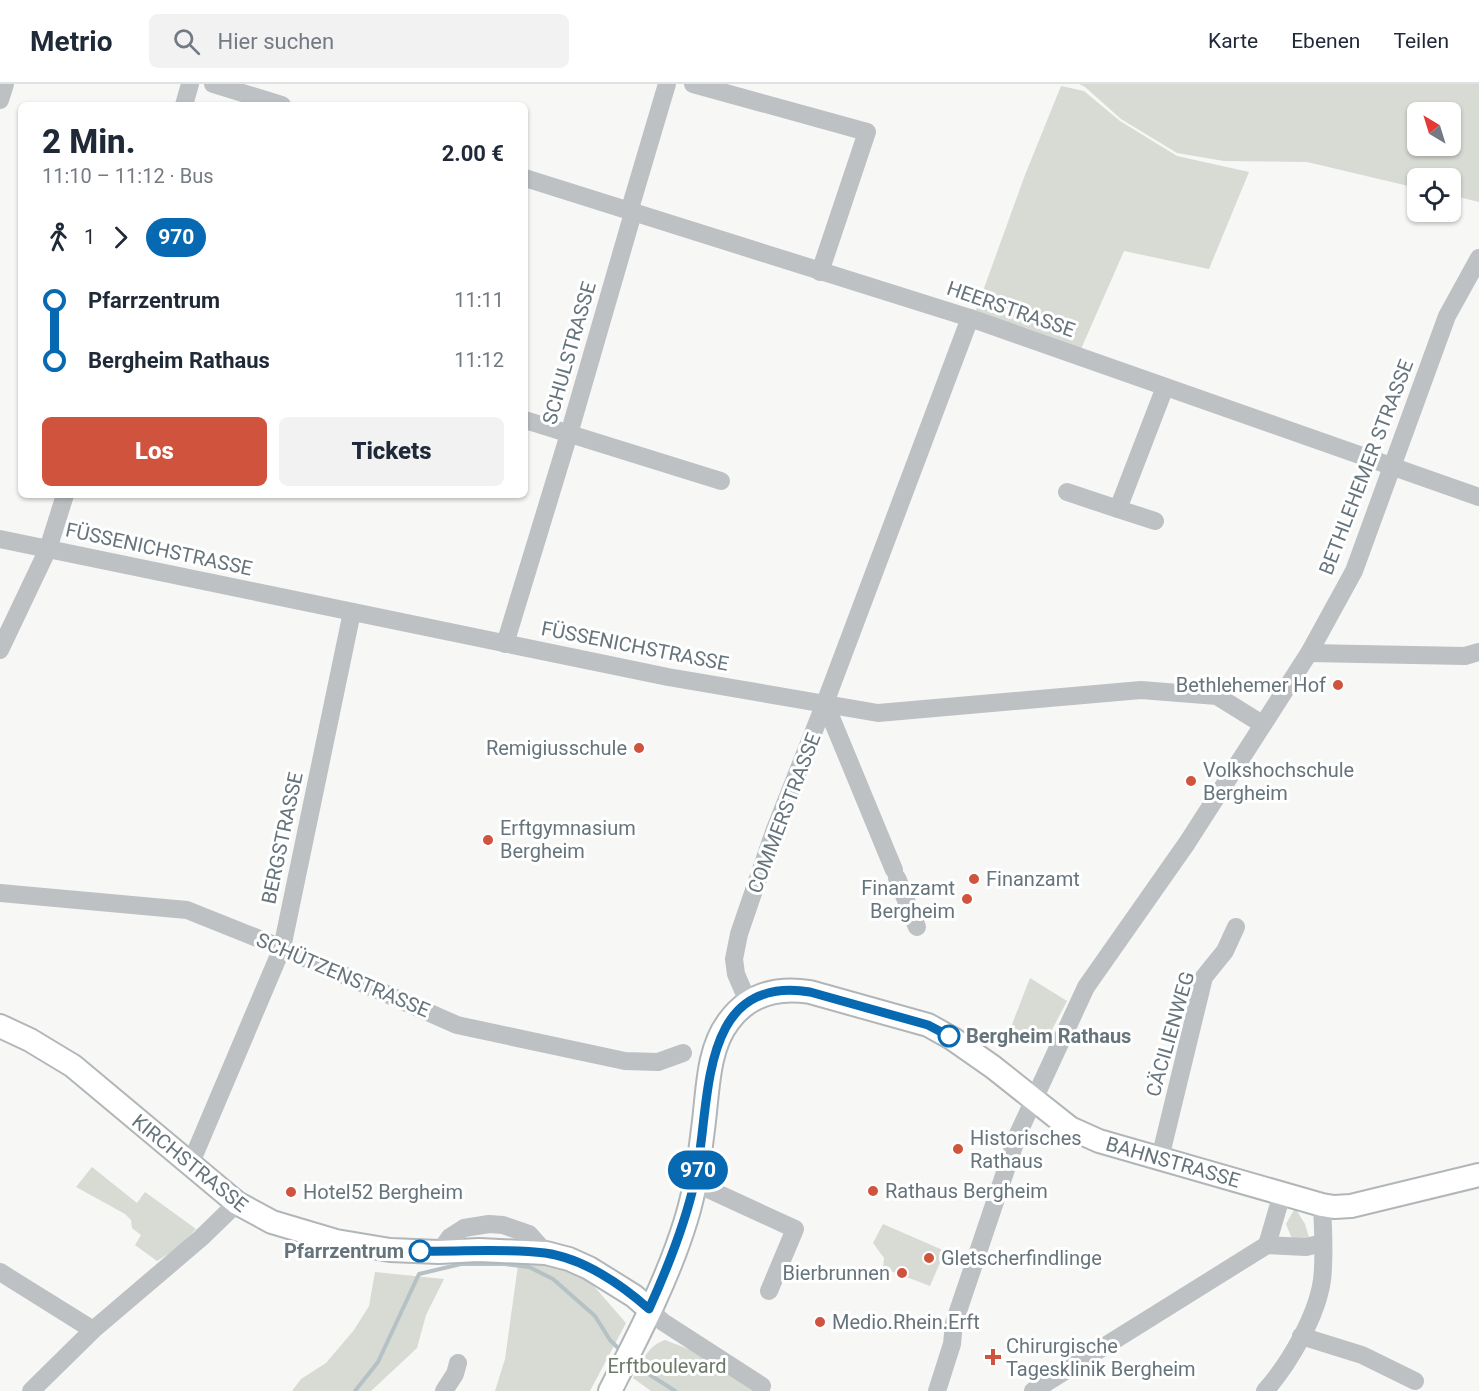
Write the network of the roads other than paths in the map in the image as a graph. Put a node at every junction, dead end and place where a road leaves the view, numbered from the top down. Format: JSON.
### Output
{"nodes":[{"id":1,"x":5,"y":84,"type":"edge"},
{"id":2,"x":190,"y":84,"type":"edge"},
{"id":3,"x":213,"y":84,"type":"edge"},
{"id":4,"x":667,"y":84,"type":"edge"},
{"id":5,"x":693,"y":84,"type":"edge"},
{"id":6,"x":0,"y":100,"type":"edge"},
{"id":7,"x":185,"y":102,"type":"edge"},
{"id":8,"x":272,"y":102,"type":"edge"},
{"id":9,"x":528,"y":179,"type":"edge"},
{"id":10,"x":631,"y":212,"type":"junction"},
{"id":11,"x":1479,"y":258,"type":"edge"},
{"id":12,"x":820,"y":272,"type":"junction"},
{"id":13,"x":970,"y":318,"type":"junction"},
{"id":14,"x":1165,"y":387,"type":"junction"},
{"id":15,"x":528,"y":421,"type":"edge"},
{"id":16,"x":569,"y":434,"type":"junction"},
{"id":17,"x":1391,"y":466,"type":"junction"},
{"id":18,"x":721,"y":481,"type":"dead end"},
{"id":19,"x":1067,"y":492,"type":"dead end"},
{"id":20,"x":1479,"y":497,"type":"edge"},
{"id":21,"x":64,"y":498,"type":"edge"},
{"id":22,"x":1118,"y":509,"type":"junction"},
{"id":23,"x":1155,"y":521,"type":"dead end"},
{"id":24,"x":0,"y":539,"type":"edge"},
{"id":25,"x":48,"y":549,"type":"junction"},
{"id":26,"x":352,"y":612,"type":"junction"},
{"id":27,"x":506,"y":644,"type":"junction"},
{"id":28,"x":0,"y":650,"type":"edge"},
{"id":29,"x":1479,"y":652,"type":"edge"},
{"id":30,"x":1309,"y":653,"type":"junction"},
{"id":31,"x":825,"y":703,"type":"junction"},
{"id":32,"x":1262,"y":724,"type":"junction"},
{"id":33,"x":0,"y":892,"type":"edge"},
{"id":34,"x":917,"y":927,"type":"dead end"},
{"id":35,"x":1236,"y":927,"type":"dead end"},
{"id":36,"x":282,"y":948,"type":"junction"},
{"id":37,"x":748,"y":1002,"type":"junction"},
{"id":38,"x":0,"y":1026,"type":"edge"},
{"id":39,"x":683,"y":1053,"type":"dead end"},
{"id":40,"x":1033,"y":1100,"type":"junction"},
{"id":41,"x":1160,"y":1158,"type":"junction"},
{"id":42,"x":190,"y":1166,"type":"junction"},
{"id":43,"x":1479,"y":1175,"type":"edge"},
{"id":44,"x":695,"y":1183,"type":"junction"},
{"id":45,"x":1282,"y":1194,"type":"junction"},
{"id":46,"x":237,"y":1203,"type":"junction"},
{"id":47,"x":1322,"y":1205,"type":"junction"},
{"id":48,"x":1323,"y":1243,"type":"junction"},
{"id":49,"x":1267,"y":1245,"type":"junction"},
{"id":50,"x":0,"y":1272,"type":"edge"},
{"id":51,"x":769,"y":1291,"type":"dead end"},
{"id":52,"x":645,"y":1318,"type":"junction"},
{"id":53,"x":93,"y":1330,"type":"junction"},
{"id":54,"x":1301,"y":1336,"type":"junction"},
{"id":55,"x":458,"y":1363,"type":"dead end"},
{"id":56,"x":1415,"y":1382,"type":"dead end"},
{"id":57,"x":762,"y":1386,"type":"dead end"},
{"id":58,"x":31,"y":1391,"type":"edge"},
{"id":59,"x":444,"y":1391,"type":"edge"},
{"id":60,"x":610,"y":1391,"type":"edge"},
{"id":61,"x":936,"y":1391,"type":"edge"},
{"id":62,"x":1033,"y":1391,"type":"edge"},
{"id":63,"x":1265,"y":1391,"type":"edge"}],
"edges":[{"from":1,"to":6,"type":"street"},
{"from":2,"to":7,"type":"street"},
{"from":3,"to":8,"type":"street"},
{"from":4,"to":10,"type":"street","name":"SCHULSTRASSE"},
{"from":5,"to":12,"type":"street"},
{"from":9,"to":10,"type":"street","name":"HEERSTRASSE"},
{"from":10,"to":12,"type":"street","name":"HEERSTRASSE"},
{"from":10,"to":16,"type":"street","name":"SCHULSTRASSE"},
{"from":11,"to":17,"type":"street","name":"BETHLEHEMER STRASSE"},
{"from":12,"to":13,"type":"street","name":"HEERSTRASSE"},
{"from":13,"to":14,"type":"street","name":"HEERSTRASSE"},
{"from":13,"to":31,"type":"street","name":"COMMERSTRASSE"},
{"from":14,"to":17,"type":"street","name":"HEERSTRASSE"},
{"from":14,"to":22,"type":"street"},
{"from":15,"to":16,"type":"street"},
{"from":16,"to":18,"type":"street"},
{"from":16,"to":27,"type":"street","name":"SCHULSTRASSE"},
{"from":17,"to":20,"type":"street","name":"HEERSTRASSE"},
{"from":17,"to":30,"type":"street","name":"BETHLEHEMER STRASSE"},
{"from":19,"to":22,"type":"street"},
{"from":21,"to":25,"type":"street"},
{"from":22,"to":23,"type":"street"},
{"from":24,"to":25,"type":"street","name":"FÜSSENICHSTRASSE"},
{"from":25,"to":26,"type":"street","name":"FÜSSENICHSTRASSE"},
{"from":25,"to":28,"type":"street"},
{"from":26,"to":27,"type":"street","name":"FÜSSENICHSTRASSE"},
{"from":26,"to":36,"type":"street","name":"BERGSTRASSE"},
{"from":27,"to":31,"type":"street","name":"FÜSSENICHSTRASSE"},
{"from":29,"to":30,"type":"street"},
{"from":30,"to":32,"type":"street","name":"BETHLEHEMER STRASSE"},
{"from":31,"to":32,"type":"street","name":"FÜSSENICHSTRASSE"},
{"from":31,"to":34,"type":"street"},
{"from":31,"to":37,"type":"street","name":"COMMERSTRASSE"},
{"from":32,"to":40,"type":"street","name":"BETHLEHEMER STRASSE"},
{"from":33,"to":36,"type":"street","name":"SCHÜTZENSTRASSE"},
{"from":35,"to":41,"type":"street","name":"CÄCILIENWEG"},
{"from":36,"to":39,"type":"street","name":"SCHÜTZENSTRASSE"},
{"from":36,"to":42,"type":"street","name":"BERGSTRASSE"},
{"from":37,"to":40,"type":"main road"},
{"from":37,"to":44,"type":"main road"},
{"from":38,"to":42,"type":"main road","name":"KIRCHSTRASSE"},
{"from":40,"to":41,"type":"main road","name":"BAHNSTRASSE"},
{"from":40,"to":61,"type":"street","name":"BETHLEHEMER STRASSE"},
{"from":41,"to":45,"type":"main road","name":"BAHNSTRASSE"},
{"from":42,"to":46,"type":"main road","name":"KIRCHSTRASSE"},
{"from":43,"to":47,"type":"main road","name":"BAHNSTRASSE"},
{"from":44,"to":51,"type":"street"},
{"from":44,"to":52,"type":"main road"},
{"from":45,"to":47,"type":"main road","name":"BAHNSTRASSE"},
{"from":45,"to":49,"type":"street"},
{"from":46,"to":52,"type":"main road","name":"KIRCHSTRASSE"},
{"from":46,"to":53,"type":"street"},
{"from":47,"to":48,"type":"street"},
{"from":48,"to":49,"type":"street"},
{"from":48,"to":54,"type":"street"},
{"from":49,"to":62,"type":"street"},
{"from":50,"to":53,"type":"street"},
{"from":52,"to":57,"type":"street","name":"KIRCHSTRASSE"},
{"from":52,"to":60,"type":"main road"},
{"from":53,"to":58,"type":"street"},
{"from":54,"to":56,"type":"street"},
{"from":54,"to":63,"type":"street"},
{"from":55,"to":59,"type":"street"}]}
